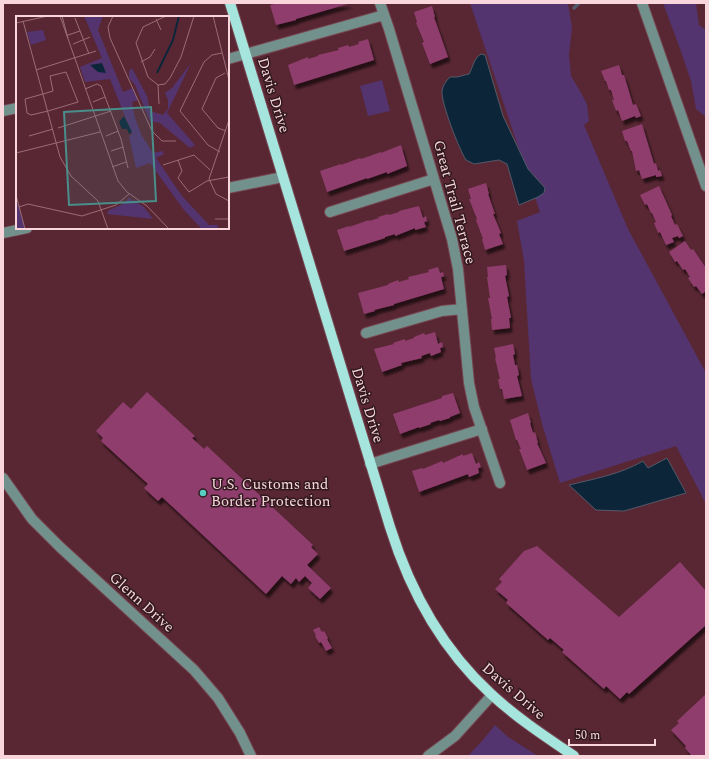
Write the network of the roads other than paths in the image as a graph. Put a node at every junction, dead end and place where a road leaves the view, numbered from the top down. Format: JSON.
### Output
{"nodes":[{"id":1,"x":230,"y":3,"type":"edge"},
{"id":2,"x":380,"y":3,"type":"edge"},
{"id":3,"x":642,"y":3,"type":"edge"},
{"id":4,"x":384,"y":16,"type":"junction"},
{"id":5,"x":246,"y":55,"type":"junction"},
{"id":6,"x":229,"y":59,"type":"edge"},
{"id":7,"x":16,"y":108,"type":"edge"},
{"id":8,"x":3,"y":111,"type":"edge"},
{"id":9,"x":283,"y":177,"type":"junction"},
{"id":10,"x":434,"y":179,"type":"junction"},
{"id":11,"x":706,"y":186,"type":"edge"},
{"id":12,"x":229,"y":188,"type":"edge"},
{"id":13,"x":330,"y":212,"type":"dead end"},
{"id":14,"x":22,"y":229,"type":"edge"},
{"id":15,"x":3,"y":233,"type":"edge"},
{"id":16,"x":462,"y":309,"type":"junction"},
{"id":17,"x":366,"y":333,"type":"dead end"},
{"id":18,"x":482,"y":429,"type":"junction"},
{"id":19,"x":370,"y":464,"type":"junction"},
{"id":20,"x":3,"y":478,"type":"edge"},
{"id":21,"x":500,"y":483,"type":"dead end"},
{"id":22,"x":492,"y":695,"type":"junction"},
{"id":23,"x":251,"y":756,"type":"edge"},
{"id":24,"x":428,"y":756,"type":"edge"},
{"id":25,"x":574,"y":756,"type":"edge"}],
"edges":[{"from":1,"to":5,"type":"main road","name":"Davis Drive"},
{"from":2,"to":4,"type":"street","name":"Great Trail Terrace"},
{"from":3,"to":11,"type":"street"},
{"from":4,"to":5,"type":"street"},
{"from":4,"to":10,"type":"street","name":"Great Trail Terrace"},
{"from":5,"to":6,"type":"street"},
{"from":5,"to":9,"type":"main road","name":"Davis Drive"},
{"from":7,"to":8,"type":"street"},
{"from":9,"to":12,"type":"street"},
{"from":9,"to":19,"type":"main road","name":"Davis Drive"},
{"from":10,"to":13,"type":"street"},
{"from":10,"to":16,"type":"street","name":"Great Trail Terrace"},
{"from":14,"to":15,"type":"street"},
{"from":16,"to":17,"type":"street"},
{"from":16,"to":18,"type":"street","name":"Great Trail Terrace"},
{"from":18,"to":19,"type":"street"},
{"from":18,"to":21,"type":"street","name":"Great Trail Terrace"},
{"from":19,"to":22,"type":"main road","name":"Davis Drive"},
{"from":20,"to":23,"type":"street","name":"Glenn Drive"},
{"from":22,"to":24,"type":"street"},
{"from":22,"to":25,"type":"main road","name":"Davis Drive"}]}
